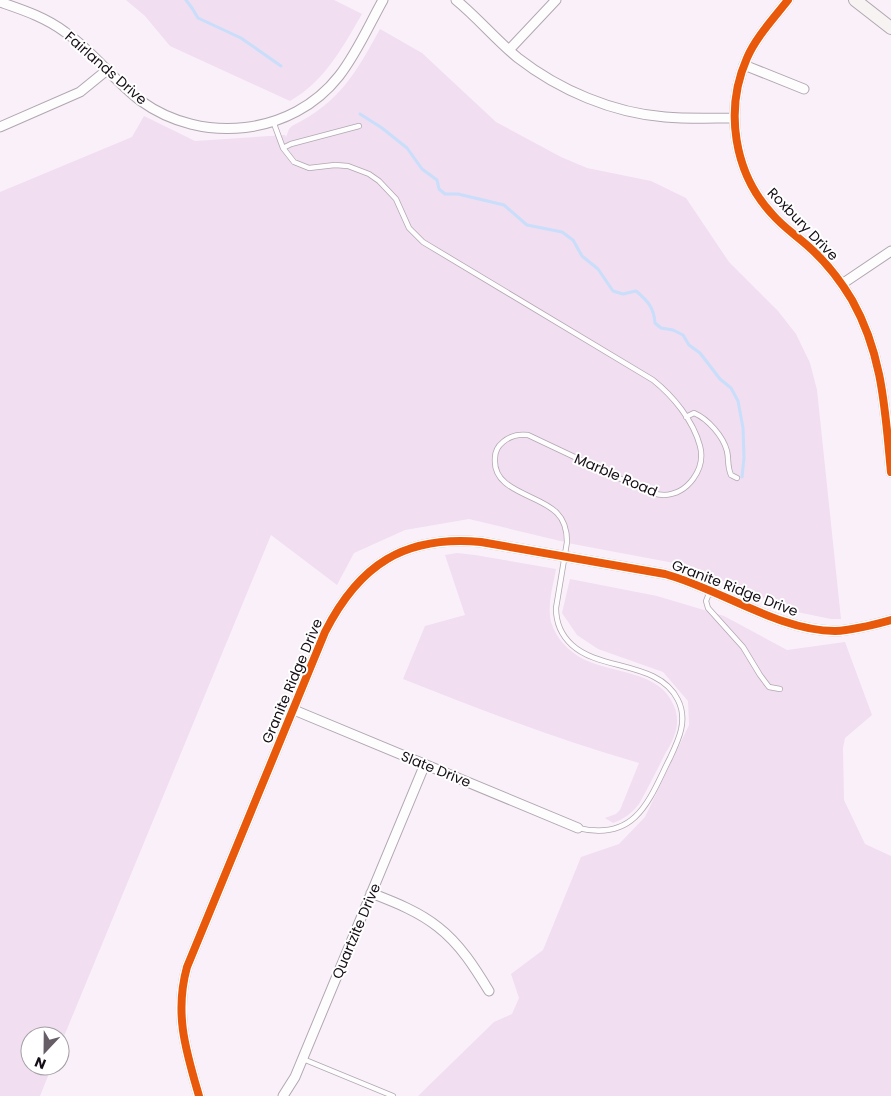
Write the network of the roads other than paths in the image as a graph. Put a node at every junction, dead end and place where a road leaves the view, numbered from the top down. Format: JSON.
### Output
{"nodes":[{"id":1,"x":383,"y":0,"type":"edge"},
{"id":2,"x":456,"y":0,"type":"edge"},
{"id":3,"x":556,"y":0,"type":"edge"},
{"id":4,"x":788,"y":0,"type":"edge"},
{"id":5,"x":855,"y":0,"type":"edge"},
{"id":6,"x":0,"y":2,"type":"edge"},
{"id":7,"x":891,"y":28,"type":"edge"},
{"id":8,"x":508,"y":50,"type":"junction"},
{"id":9,"x":744,"y":65,"type":"junction"},
{"id":10,"x":107,"y":70,"type":"junction"},
{"id":11,"x":804,"y":88,"type":"dead end"},
{"id":12,"x":734,"y":118,"type":"junction"},
{"id":13,"x":273,"y":121,"type":"junction"},
{"id":14,"x":359,"y":126,"type":"dead end"},
{"id":15,"x":0,"y":127,"type":"edge"},
{"id":16,"x":283,"y":148,"type":"junction"},
{"id":17,"x":891,"y":251,"type":"edge"},
{"id":18,"x":842,"y":284,"type":"junction"},
{"id":19,"x":686,"y":417,"type":"junction"},
{"id":20,"x":891,"y":472,"type":"edge"},
{"id":21,"x":736,"y":478,"type":"dead end"},
{"id":22,"x":565,"y":556,"type":"junction"},
{"id":23,"x":710,"y":590,"type":"junction"},
{"id":24,"x":891,"y":620,"type":"edge"},
{"id":25,"x":780,"y":690,"type":"dead end"},
{"id":26,"x":294,"y":710,"type":"junction"},
{"id":27,"x":425,"y":764,"type":"junction"},
{"id":28,"x":578,"y":828,"type":"joint"},
{"id":29,"x":371,"y":893,"type":"junction"},
{"id":30,"x":489,"y":991,"type":"dead end"},
{"id":31,"x":302,"y":1059,"type":"junction"},
{"id":32,"x":199,"y":1096,"type":"edge"},
{"id":33,"x":283,"y":1096,"type":"edge"},
{"id":34,"x":393,"y":1096,"type":"edge"}],
"edges":[{"from":1,"to":13,"type":"street","name":"Fairlands Drive"},
{"from":2,"to":8,"type":"street"},
{"from":3,"to":8,"type":"street"},
{"from":4,"to":9,"type":"street","name":"Roxbury Drive"},
{"from":5,"to":7,"type":"street"},
{"from":6,"to":10,"type":"street","name":"Fairlands Drive"},
{"from":8,"to":12,"type":"street"},
{"from":9,"to":11,"type":"street"},
{"from":9,"to":12,"type":"street","name":"Roxbury Drive"},
{"from":10,"to":13,"type":"street","name":"Fairlands Drive"},
{"from":10,"to":15,"type":"street"},
{"from":12,"to":18,"type":"street","name":"Roxbury Drive"},
{"from":13,"to":16,"type":"lane","name":"Marble Road"},
{"from":14,"to":16,"type":"lane"},
{"from":16,"to":19,"type":"lane","name":"Marble Road"},
{"from":17,"to":18,"type":"street"},
{"from":18,"to":20,"type":"street","name":"Roxbury Drive"},
{"from":19,"to":21,"type":"lane"},
{"from":19,"to":22,"type":"lane","name":"Marble Road"},
{"from":22,"to":23,"type":"street","name":"Granite Ridge Drive"},
{"from":22,"to":26,"type":"street","name":"Granite Ridge Drive"},
{"from":22,"to":28,"type":"lane","name":"Marble Road"},
{"from":23,"to":24,"type":"street","name":"Granite Ridge Drive"},
{"from":23,"to":25,"type":"lane"},
{"from":26,"to":27,"type":"street","name":"Slate Drive"},
{"from":26,"to":32,"type":"street","name":"Granite Ridge Drive"},
{"from":27,"to":28,"type":"street","name":"Slate Drive"},
{"from":27,"to":29,"type":"street","name":"Quartzite Drive"},
{"from":29,"to":30,"type":"street"},
{"from":29,"to":31,"type":"street","name":"Quartzite Drive"},
{"from":31,"to":33,"type":"street","name":"Quartzite Drive"},
{"from":31,"to":34,"type":"lane"}]}
